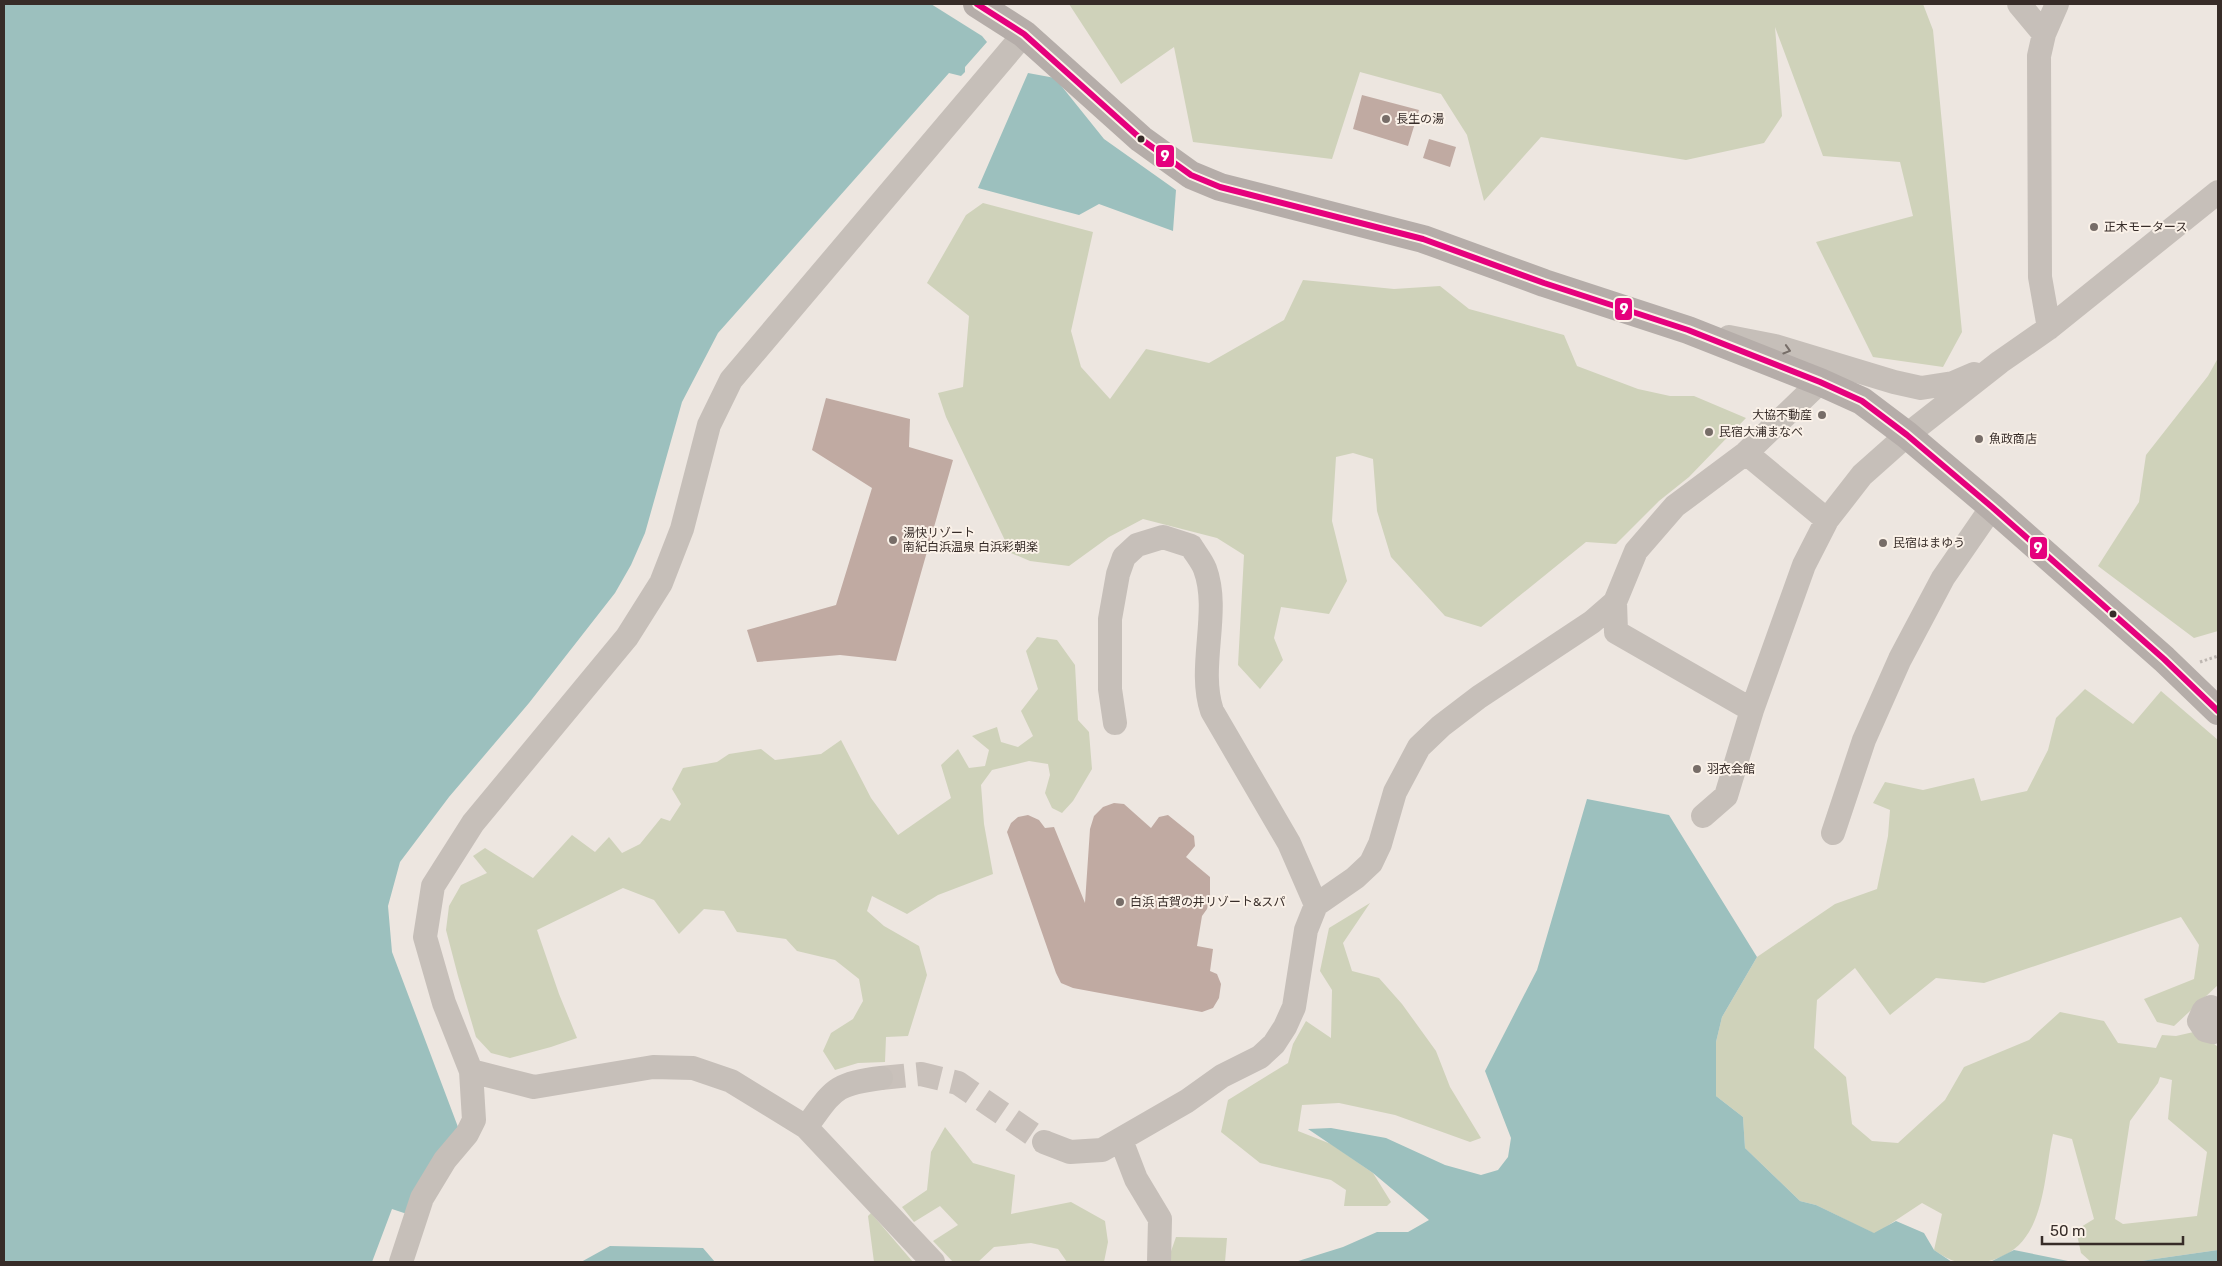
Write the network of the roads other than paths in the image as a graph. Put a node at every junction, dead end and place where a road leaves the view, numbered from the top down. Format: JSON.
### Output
{"nodes":[{"id":1,"x":977,"y":4,"type":"edge"},
{"id":2,"x":2019,"y":4,"type":"edge"},
{"id":3,"x":2057,"y":4,"type":"edge"},
{"id":4,"x":1024,"y":34,"type":"junction"},
{"id":5,"x":2044,"y":34,"type":"junction"},
{"id":6,"x":2218,"y":192,"type":"edge"},
{"id":7,"x":2048,"y":328,"type":"junction"},
{"id":8,"x":1688,"y":330,"type":"junction"},
{"id":9,"x":2000,"y":362,"type":"junction"},
{"id":10,"x":1820,"y":382,"type":"junction"},
{"id":11,"x":1908,"y":435,"type":"junction"},
{"id":12,"x":1746,"y":453,"type":"junction"},
{"id":13,"x":1992,"y":506,"type":"junction"},
{"id":14,"x":1827,"y":520,"type":"junction"},
{"id":15,"x":1614,"y":602,"type":"junction"},
{"id":16,"x":1752,"y":710,"type":"junction"},
{"id":17,"x":2218,"y":711,"type":"edge"},
{"id":18,"x":1115,"y":723,"type":"dead end"},
{"id":19,"x":1703,"y":816,"type":"dead end"},
{"id":20,"x":1832,"y":833,"type":"dead end"},
{"id":21,"x":1316,"y":905,"type":"junction"},
{"id":22,"x":2218,"y":1010,"type":"edge"},
{"id":23,"x":2218,"y":1030,"type":"edge"},
{"id":24,"x":471,"y":1071,"type":"junction"},
{"id":25,"x":881,"y":1078,"type":"tunnel mouth"},
{"id":26,"x":806,"y":1127,"type":"junction"},
{"id":27,"x":1121,"y":1140,"type":"junction"},
{"id":28,"x":1044,"y":1142,"type":"tunnel mouth"},
{"id":29,"x":401,"y":1262,"type":"edge"},
{"id":30,"x":933,"y":1262,"type":"edge"},
{"id":31,"x":1160,"y":1262,"type":"edge"}],
"edges":[{"from":1,"to":4,"type":"main road"},
{"from":2,"to":5,"type":"street"},
{"from":3,"to":5,"type":"street"},
{"from":4,"to":8,"type":"main road"},
{"from":4,"to":24,"type":"street"},
{"from":5,"to":7,"type":"street"},
{"from":6,"to":7,"type":"street"},
{"from":7,"to":9,"type":"street"},
{"from":8,"to":9,"type":"street","one_way":true},
{"from":8,"to":10,"type":"main road"},
{"from":9,"to":11,"type":"street"},
{"from":10,"to":11,"type":"main road"},
{"from":10,"to":12,"type":"street"},
{"from":11,"to":13,"type":"main road"},
{"from":11,"to":14,"type":"street"},
{"from":12,"to":14,"type":"street"},
{"from":12,"to":15,"type":"street"},
{"from":13,"to":17,"type":"main road"},
{"from":13,"to":20,"type":"street"},
{"from":14,"to":16,"type":"street"},
{"from":15,"to":16,"type":"street"},
{"from":15,"to":21,"type":"street"},
{"from":16,"to":19,"type":"street"},
{"from":18,"to":21,"type":"street"},
{"from":21,"to":27,"type":"street"},
{"from":22,"to":23,"type":"street"},
{"from":24,"to":26,"type":"street"},
{"from":24,"to":29,"type":"street"},
{"from":25,"to":26,"type":"street"},
{"from":26,"to":30,"type":"street"},
{"from":27,"to":28,"type":"street"},
{"from":27,"to":31,"type":"street"}]}
